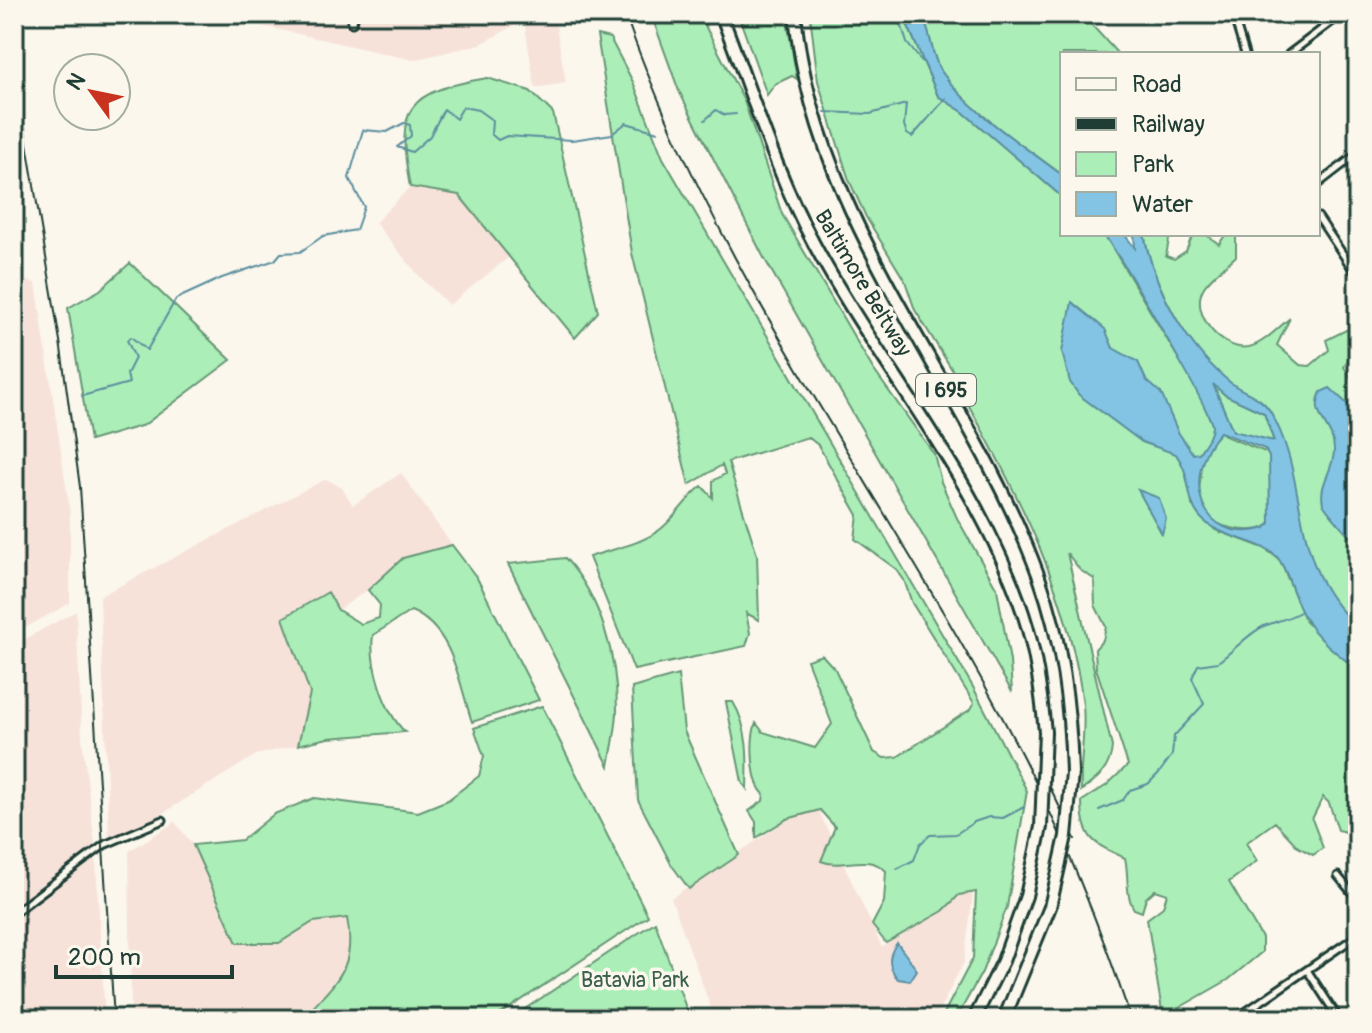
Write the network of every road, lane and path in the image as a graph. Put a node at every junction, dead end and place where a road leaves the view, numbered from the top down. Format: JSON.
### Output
{"nodes":[{"id":1,"x":722,"y":14,"type":"edge"},
{"id":2,"x":795,"y":14,"type":"edge"},
{"id":3,"x":1233,"y":14,"type":"edge"},
{"id":4,"x":1342,"y":14,"type":"edge"},
{"id":5,"x":1244,"y":52,"type":"edge"},
{"id":6,"x":1292,"y":52,"type":"edge"},
{"id":7,"x":1358,"y":153,"type":"edge"},
{"id":8,"x":1320,"y":182,"type":"edge"},
{"id":9,"x":1320,"y":220,"type":"edge"},
{"id":10,"x":1358,"y":277,"type":"edge"},
{"id":11,"x":163,"y":820,"type":"dead end"},
{"id":12,"x":1338,"y":876,"type":"dead end"},
{"id":13,"x":1358,"y":900,"type":"edge"},
{"id":14,"x":14,"y":913,"type":"edge"},
{"id":15,"x":1358,"y":935,"type":"edge"},
{"id":16,"x":1307,"y":970,"type":"junction"},
{"id":17,"x":1358,"y":1012,"type":"edge"},
{"id":18,"x":974,"y":1019,"type":"edge"},
{"id":19,"x":1004,"y":1019,"type":"edge"},
{"id":20,"x":1235,"y":1019,"type":"edge"},
{"id":21,"x":1339,"y":1019,"type":"edge"},
{"id":22,"x":1348,"y":1019,"type":"edge"}],
"edges":[{"from":1,"to":18,"type":"highway","name":"Baltimore Beltway","number":"I 695","bridge":true},
{"from":2,"to":19,"type":"highway","name":"Baltimore Beltway","number":"I 695","bridge":true},
{"from":3,"to":5,"type":"street"},
{"from":4,"to":6,"type":"street"},
{"from":7,"to":8,"type":"street"},
{"from":9,"to":10,"type":"street"},
{"from":11,"to":14,"type":"street"},
{"from":12,"to":13,"type":"street"},
{"from":15,"to":16,"type":"street"},
{"from":16,"to":20,"type":"street"},
{"from":16,"to":21,"type":"street"},
{"from":17,"to":22,"type":"street"}]}
